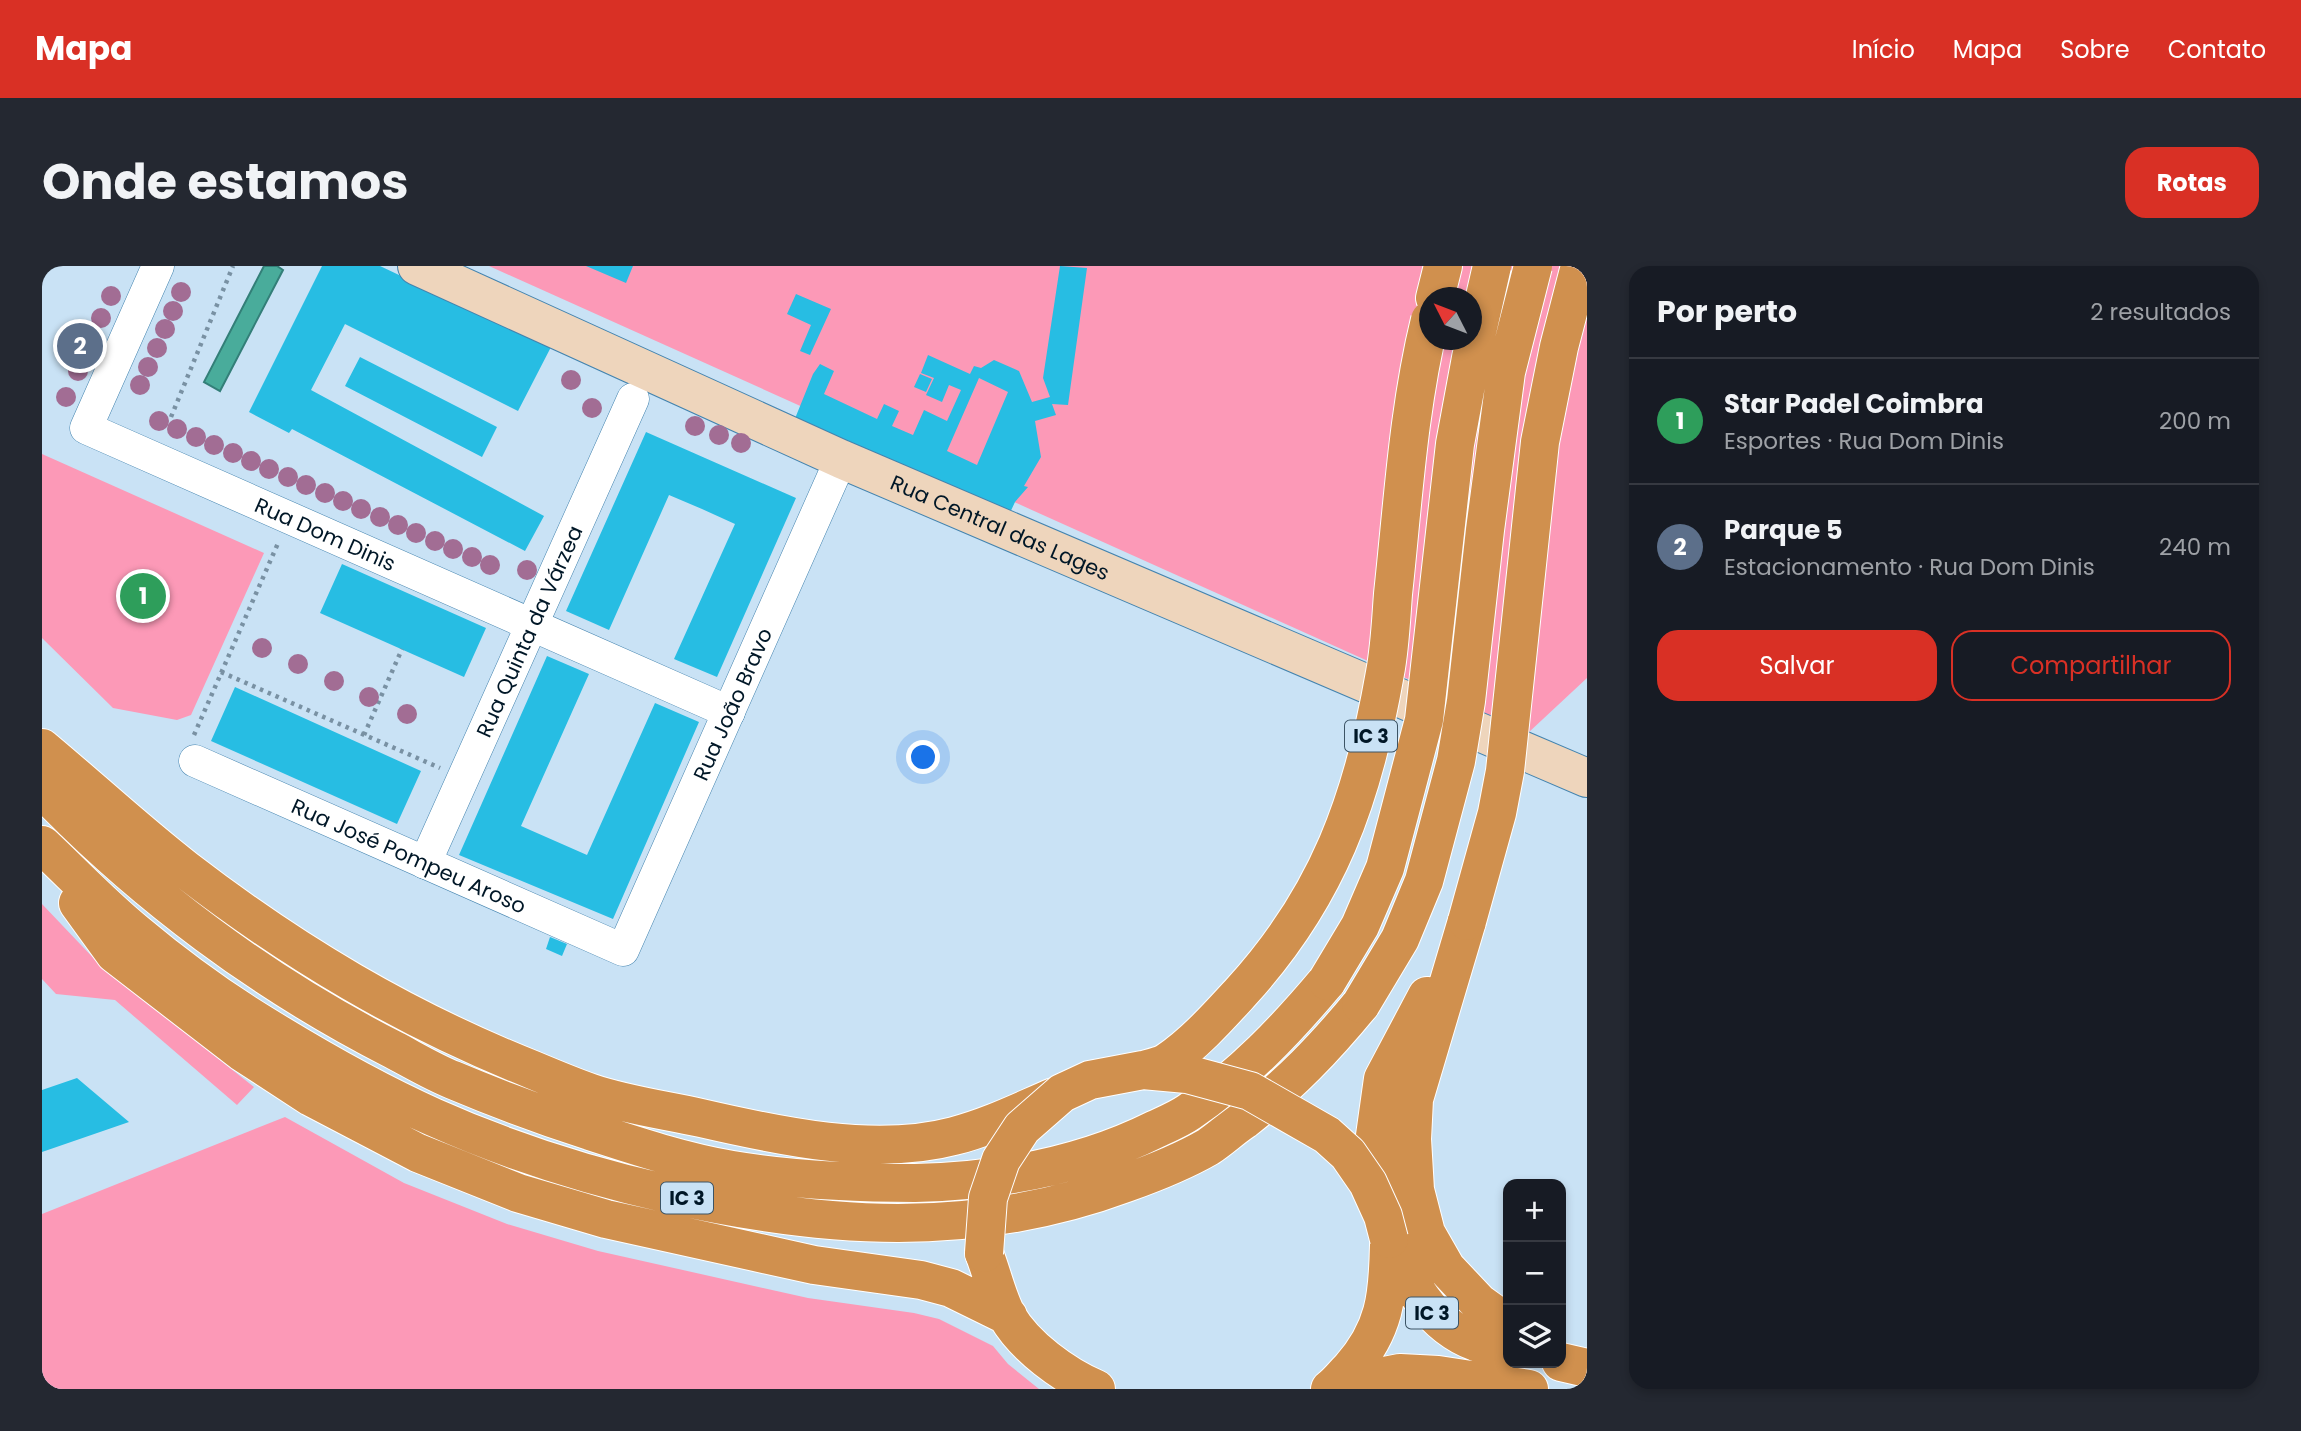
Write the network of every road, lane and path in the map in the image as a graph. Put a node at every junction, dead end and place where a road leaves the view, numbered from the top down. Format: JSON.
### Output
{"nodes":[{"id":1,"x":158,"y":266,"type":"edge"},
{"id":2,"x":233,"y":266,"type":"edge"},
{"id":3,"x":416,"y":266,"type":"edge"},
{"id":4,"x":1443,"y":266,"type":"edge"},
{"id":5,"x":1492,"y":266,"type":"edge"},
{"id":6,"x":1533,"y":266,"type":"edge"},
{"id":7,"x":1580,"y":266,"type":"edge"},
{"id":8,"x":1438,"y":287,"type":"edge"},
{"id":9,"x":1425,"y":350,"type":"edge"},
{"id":10,"x":633,"y":399,"type":"dead end"},
{"id":11,"x":171,"y":417,"type":"dead end"},
{"id":12,"x":841,"y":459,"type":"junction"},
{"id":13,"x":289,"y":518,"type":"junction"},
{"id":14,"x":531,"y":625,"type":"junction"},
{"id":15,"x":402,"y":649,"type":"dead end"},
{"id":16,"x":221,"y":672,"type":"junction"},
{"id":17,"x":729,"y":712,"type":"junction"},
{"id":18,"x":364,"y":735,"type":"junction"},
{"id":19,"x":42,"y":748,"type":"edge"},
{"id":20,"x":195,"y":761,"type":"joint"},
{"id":21,"x":463,"y":778,"type":"junction"},
{"id":22,"x":1587,"y":778,"type":"edge"},
{"id":23,"x":42,"y":789,"type":"edge"},
{"id":24,"x":42,"y":845,"type":"edge"},
{"id":25,"x":42,"y":853,"type":"edge"},
{"id":26,"x":425,"y":863,"type":"junction"},
{"id":27,"x":1467,"y":921,"type":"junction"},
{"id":28,"x":623,"y":950,"type":"joint"},
{"id":29,"x":1143,"y":1070,"type":"junction"},
{"id":30,"x":1062,"y":1093,"type":"junction"},
{"id":31,"x":1386,"y":1228,"type":"junction"},
{"id":32,"x":1008,"y":1316,"type":"junction"},
{"id":33,"x":1503,"y":1328,"type":"edge"},
{"id":34,"x":1503,"y":1333,"type":"edge"},
{"id":35,"x":1566,"y":1346,"type":"edge"},
{"id":36,"x":1587,"y":1350,"type":"edge"},
{"id":37,"x":1566,"y":1363,"type":"edge"},
{"id":38,"x":1587,"y":1368,"type":"edge"},
{"id":39,"x":1332,"y":1387,"type":"edge"},
{"id":40,"x":1096,"y":1389,"type":"edge"},
{"id":41,"x":1529,"y":1389,"type":"edge"}],
"edges":[{"from":1,"to":13,"type":"street","name":"Rua Dom Dinis"},
{"from":2,"to":11,"type":"path"},
{"from":3,"to":12,"type":"main road","name":"Rua Central das Lages"},
{"from":4,"to":8,"type":"highway"},
{"from":5,"to":23,"type":"highway","number":"IC 3","bridge":true},
{"from":6,"to":24,"type":"highway","number":"IC 3","bridge":true},
{"from":7,"to":27,"type":"highway","number":"IC 3","bridge":true},
{"from":9,"to":29,"type":"highway","number":"IC 3","bridge":true},
{"from":10,"to":14,"type":"street","name":"Rua Quinta da Várzea"},
{"from":12,"to":17,"type":"street","name":"Rua João Bravo"},
{"from":12,"to":22,"type":"main road","name":"Rua Central das Lages"},
{"from":13,"to":14,"type":"street","name":"Rua Dom Dinis"},
{"from":13,"to":16,"type":"path"},
{"from":14,"to":17,"type":"street","name":"Rua Dom Dinis"},
{"from":14,"to":21,"type":"street","name":"Rua Quinta da Várzea"},
{"from":15,"to":18,"type":"path"},
{"from":16,"to":18,"type":"path"},
{"from":16,"to":20,"type":"path"},
{"from":17,"to":28,"type":"street","name":"Rua João Bravo"},
{"from":18,"to":21,"type":"path"},
{"from":19,"to":30,"type":"highway","number":"IC 3","bridge":true},
{"from":20,"to":26,"type":"street","name":"Rua José Pompeu Aroso"},
{"from":21,"to":26,"type":"street","name":"Rua Quinta da Várzea"},
{"from":25,"to":32,"type":"highway","number":"IC 3"},
{"from":26,"to":28,"type":"street","name":"Rua José Pompeu Aroso"},
{"from":27,"to":31,"type":"highway","number":"IC 3","bridge":true},
{"from":27,"to":33,"type":"highway","number":"IC 3"},
{"from":29,"to":30,"type":"highway","number":"IC 3","bridge":true},
{"from":29,"to":31,"type":"highway","number":"IC 3","bridge":true},
{"from":30,"to":32,"type":"highway","number":"IC 3","bridge":true},
{"from":31,"to":34,"type":"highway","number":"IC 3"},
{"from":31,"to":39,"type":"highway","number":"IC 3"},
{"from":32,"to":40,"type":"highway","number":"IC 3"},
{"from":35,"to":36,"type":"highway"},
{"from":37,"to":38,"type":"highway"},
{"from":39,"to":41,"type":"highway"}]}
